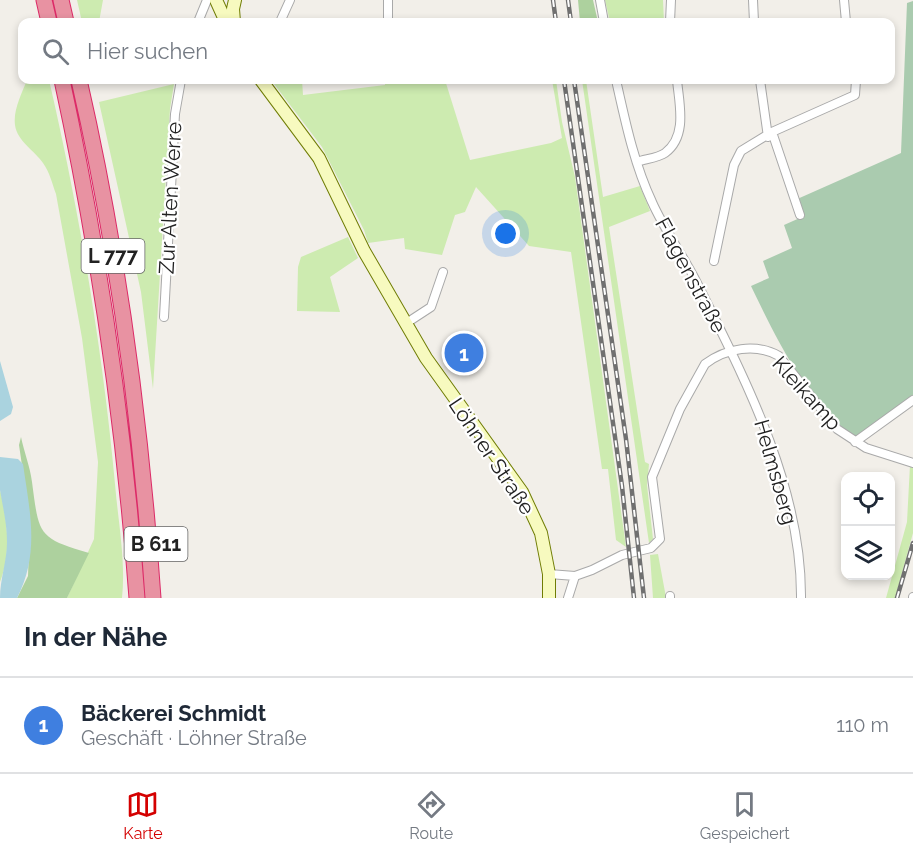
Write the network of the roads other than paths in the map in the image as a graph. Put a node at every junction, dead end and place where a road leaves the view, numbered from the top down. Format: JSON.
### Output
{"nodes":[{"id":1,"x":44,"y":0,"type":"edge"},
{"id":2,"x":61,"y":0,"type":"edge"},
{"id":3,"x":207,"y":0,"type":"edge"},
{"id":4,"x":216,"y":0,"type":"edge"},
{"id":5,"x":235,"y":0,"type":"edge"},
{"id":6,"x":290,"y":0,"type":"edge"},
{"id":7,"x":388,"y":0,"type":"edge"},
{"id":8,"x":600,"y":0,"type":"edge"},
{"id":9,"x":671,"y":0,"type":"edge"},
{"id":10,"x":753,"y":0,"type":"edge"},
{"id":11,"x":844,"y":0,"type":"edge"},
{"id":12,"x":48,"y":18,"type":"edge"},
{"id":13,"x":65,"y":18,"type":"edge"},
{"id":14,"x":200,"y":18,"type":"edge"},
{"id":15,"x":224,"y":18,"type":"edge"},
{"id":16,"x":233,"y":18,"type":"edge"},
{"id":17,"x":282,"y":18,"type":"edge"},
{"id":18,"x":388,"y":18,"type":"edge"},
{"id":19,"x":603,"y":18,"type":"edge"},
{"id":20,"x":670,"y":18,"type":"edge"},
{"id":21,"x":754,"y":18,"type":"edge"},
{"id":22,"x":846,"y":18,"type":"edge"},
{"id":23,"x":63,"y":84,"type":"edge"},
{"id":24,"x":80,"y":84,"type":"edge"},
{"id":25,"x":180,"y":84,"type":"edge"},
{"id":26,"x":264,"y":84,"type":"edge"},
{"id":27,"x":617,"y":84,"type":"edge"},
{"id":28,"x":677,"y":84,"type":"edge"},
{"id":29,"x":761,"y":84,"type":"edge"},
{"id":30,"x":856,"y":84,"type":"edge"},
{"id":31,"x":770,"y":134,"type":"junction"},
{"id":32,"x":637,"y":162,"type":"junction"},
{"id":33,"x":800,"y":215,"type":"dead end"},
{"id":34,"x":714,"y":261,"type":"dead end"},
{"id":35,"x":443,"y":272,"type":"dead end"},
{"id":36,"x":164,"y":317,"type":"dead end"},
{"id":37,"x":405,"y":324,"type":"junction"},
{"id":38,"x":732,"y":351,"type":"junction"},
{"id":39,"x":913,"y":400,"type":"edge"},
{"id":40,"x":855,"y":442,"type":"junction"},
{"id":41,"x":913,"y":463,"type":"edge"},
{"id":42,"x":146,"y":490,"type":"junction"},
{"id":43,"x":130,"y":496,"type":"junction"},
{"id":44,"x":549,"y":574,"type":"junction"},
{"id":45,"x":575,"y":576,"type":"junction"},
{"id":46,"x":128,"y":598,"type":"edge"},
{"id":47,"x":137,"y":598,"type":"edge"},
{"id":48,"x":153,"y":598,"type":"edge"},
{"id":49,"x":160,"y":598,"type":"edge"},
{"id":50,"x":549,"y":598,"type":"edge"},
{"id":51,"x":568,"y":598,"type":"edge"},
{"id":52,"x":801,"y":598,"type":"edge"}],
"edges":[{"from":1,"to":12,"type":"highway"},
{"from":2,"to":13,"type":"highway"},
{"from":3,"to":14,"type":"street"},
{"from":4,"to":15,"type":"main road"},
{"from":5,"to":16,"type":"main road"},
{"from":6,"to":17,"type":"street"},
{"from":7,"to":18,"type":"street"},
{"from":8,"to":19,"type":"street"},
{"from":9,"to":20,"type":"street"},
{"from":10,"to":21,"type":"street"},
{"from":11,"to":22,"type":"street"},
{"from":23,"to":43,"type":"highway","number":"L 777"},
{"from":24,"to":42,"type":"highway","number":"L 777"},
{"from":25,"to":36,"type":"street","name":"Zur Alten Werre"},
{"from":26,"to":37,"type":"main road","name":"Löhner Straße"},
{"from":27,"to":32,"type":"street","name":"Flagenstraße"},
{"from":28,"to":32,"type":"street"},
{"from":29,"to":31,"type":"street"},
{"from":30,"to":31,"type":"street"},
{"from":31,"to":33,"type":"street"},
{"from":31,"to":34,"type":"street"},
{"from":32,"to":38,"type":"street","name":"Flagenstraße"},
{"from":35,"to":37,"type":"street"},
{"from":37,"to":44,"type":"main road","name":"Löhner Straße"},
{"from":38,"to":40,"type":"street","name":"Kleikamp"},
{"from":38,"to":45,"type":"street","name":"Flagenstraße"},
{"from":38,"to":52,"type":"street","name":"Helmsberg"},
{"from":39,"to":40,"type":"street"},
{"from":40,"to":41,"type":"street","name":"Kleikamp"},
{"from":42,"to":48,"type":"highway","number":"L 777"},
{"from":42,"to":49,"type":"highway","number":"B 611"},
{"from":43,"to":46,"type":"highway"},
{"from":43,"to":47,"type":"highway","number":"L 777"},
{"from":44,"to":45,"type":"street","name":"Flagenstraße"},
{"from":44,"to":50,"type":"main road","name":"Löhner Straße"},
{"from":45,"to":51,"type":"street"}]}
